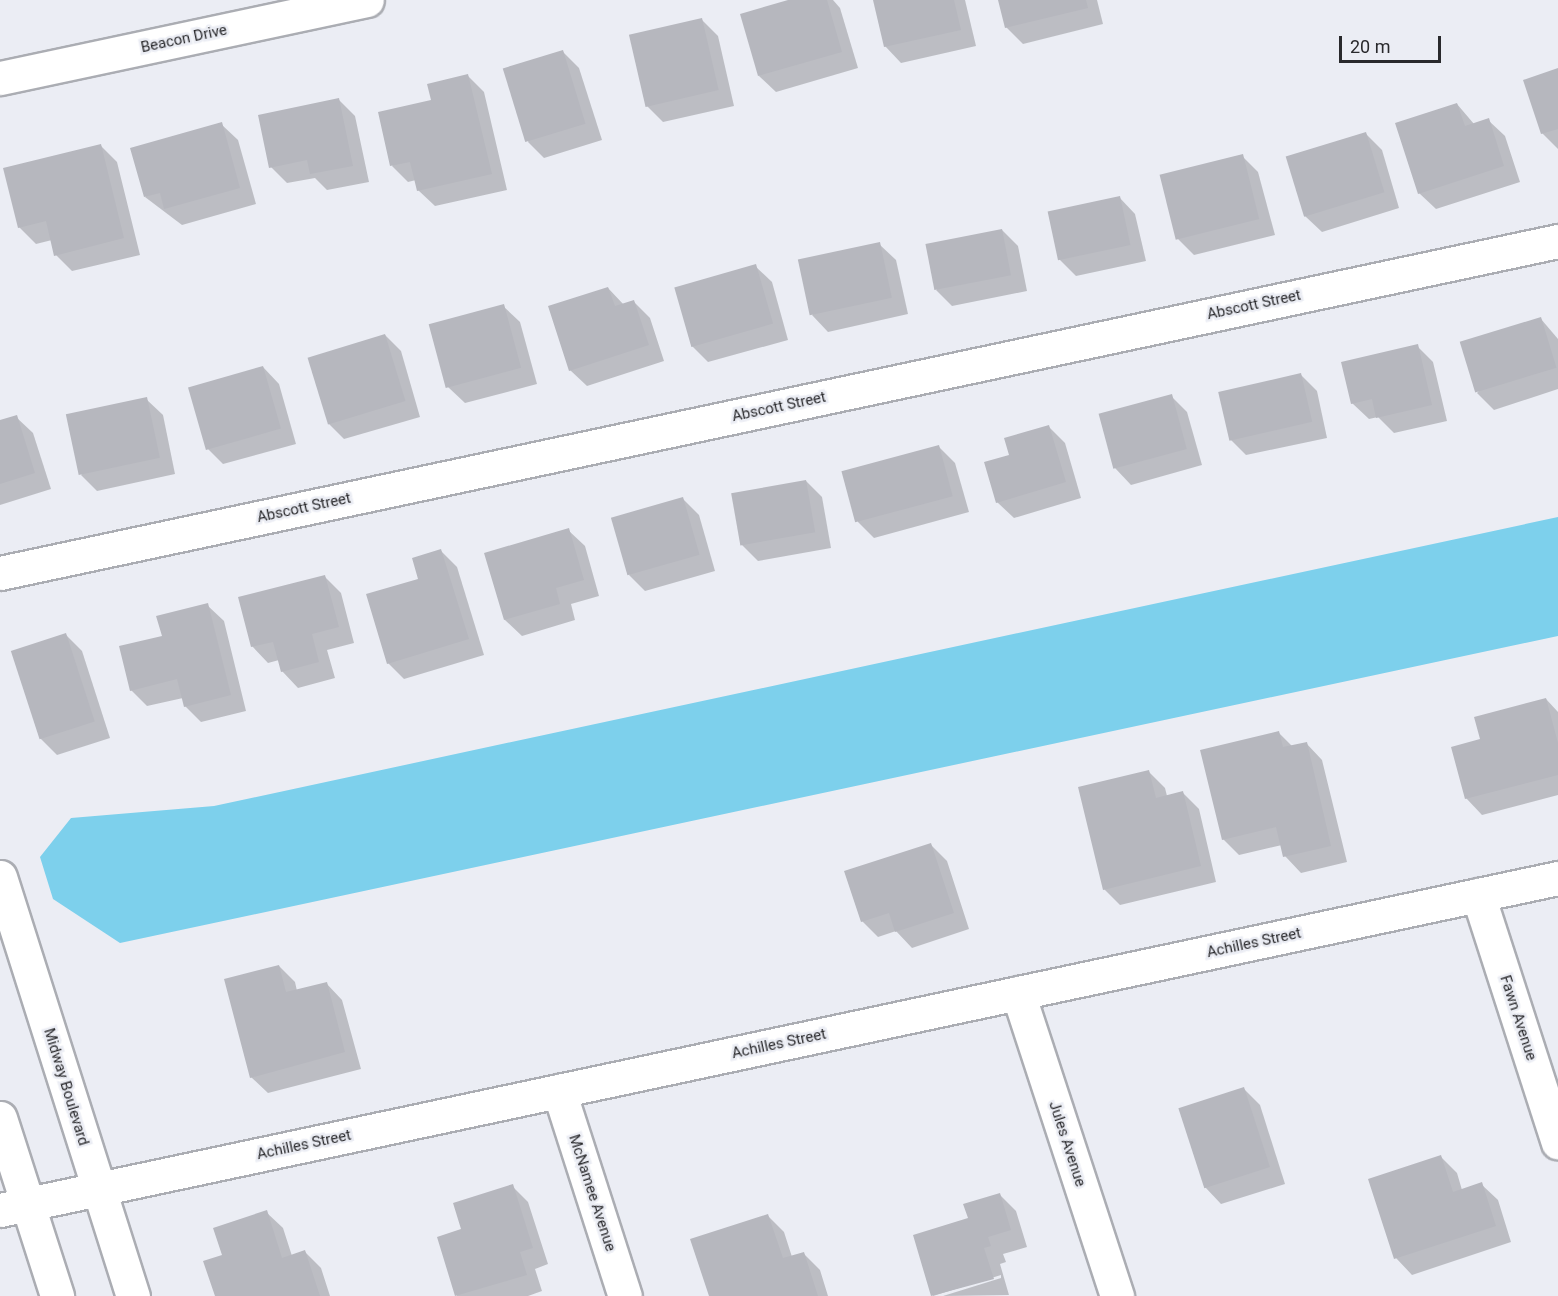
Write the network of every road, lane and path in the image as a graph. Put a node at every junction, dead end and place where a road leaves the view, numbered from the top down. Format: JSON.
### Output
{"nodes":[{"id":1,"x":367,"y":0,"type":"edge"},
{"id":2,"x":0,"y":78,"type":"edge"},
{"id":3,"x":1558,"y":240,"type":"edge"},
{"id":4,"x":0,"y":573,"type":"edge"},
{"id":5,"x":0,"y":878,"type":"edge"},
{"id":6,"x":1558,"y":878,"type":"edge"},
{"id":7,"x":1478,"y":895,"type":"junction"},
{"id":8,"x":1018,"y":993,"type":"junction"},
{"id":9,"x":559,"y":1091,"type":"junction"},
{"id":10,"x":0,"y":1118,"type":"edge"},
{"id":11,"x":1558,"y":1142,"type":"edge"},
{"id":12,"x":98,"y":1189,"type":"junction"},
{"id":13,"x":14,"y":1207,"type":"edge"},
{"id":14,"x":57,"y":1296,"type":"edge"},
{"id":15,"x":133,"y":1296,"type":"edge"},
{"id":16,"x":625,"y":1296,"type":"edge"},
{"id":17,"x":1117,"y":1296,"type":"edge"}],
"edges":[{"from":1,"to":2,"type":"street","name":"Beacon Drive"},
{"from":3,"to":4,"type":"street","name":"Abscott Street"},
{"from":5,"to":12,"type":"street","name":"Midway Boulevard"},
{"from":6,"to":7,"type":"street","name":"Achilles Street"},
{"from":7,"to":8,"type":"street","name":"Achilles Street"},
{"from":7,"to":11,"type":"street","name":"Fawn Avenue"},
{"from":8,"to":9,"type":"street","name":"Achilles Street"},
{"from":8,"to":17,"type":"street","name":"Jules Avenue"},
{"from":9,"to":12,"type":"street","name":"Achilles Street"},
{"from":9,"to":16,"type":"street","name":"McNamee Avenue"},
{"from":10,"to":13,"type":"street"},
{"from":12,"to":13,"type":"street","name":"Achilles Street"},
{"from":12,"to":15,"type":"street","name":"Midway Boulevard"},
{"from":13,"to":14,"type":"street"}]}
